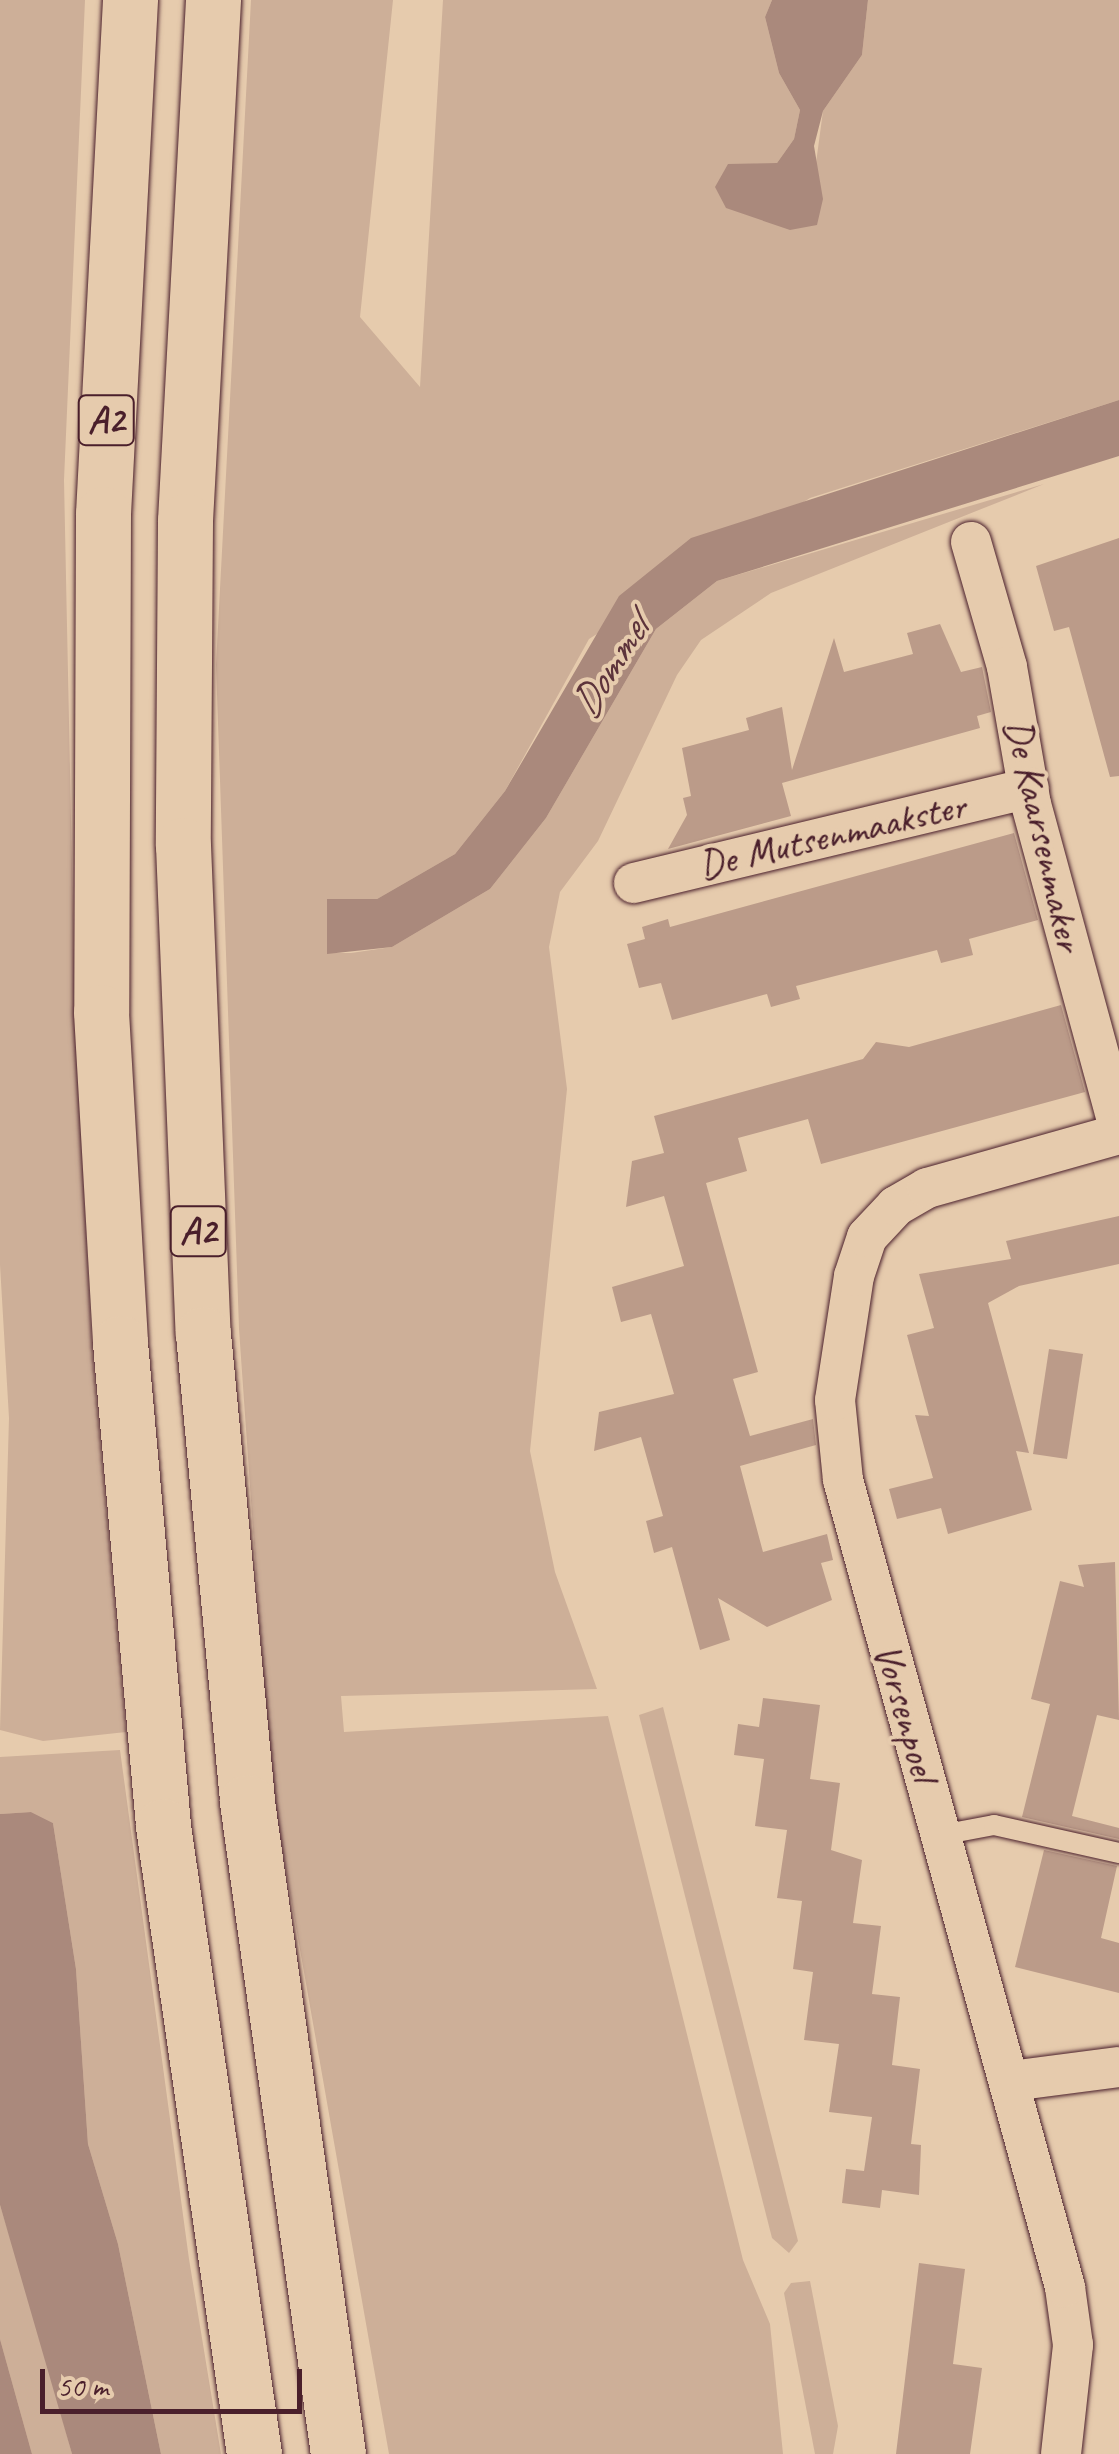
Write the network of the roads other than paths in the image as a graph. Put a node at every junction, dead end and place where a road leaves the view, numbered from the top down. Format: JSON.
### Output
{"nodes":[{"id":1,"x":130,"y":0,"type":"edge"},
{"id":2,"x":213,"y":0,"type":"edge"},
{"id":3,"x":971,"y":542,"type":"dead end"},
{"id":4,"x":1028,"y":788,"type":"junction"},
{"id":5,"x":634,"y":882,"type":"dead end"},
{"id":6,"x":1119,"y":1131,"type":"edge"},
{"id":7,"x":941,"y":1834,"type":"junction"},
{"id":8,"x":1119,"y":1853,"type":"edge"},
{"id":9,"x":1119,"y":2067,"type":"edge"},
{"id":10,"x":1011,"y":2081,"type":"junction"},
{"id":11,"x":254,"y":2454,"type":"edge"},
{"id":12,"x":338,"y":2454,"type":"edge"},
{"id":13,"x":1061,"y":2454,"type":"edge"}],
"edges":[{"from":1,"to":11,"type":"highway","number":"A2"},
{"from":2,"to":12,"type":"highway","number":"A2"},
{"from":3,"to":4,"type":"street","name":"De Kaarsenmaker"},
{"from":4,"to":5,"type":"street","name":"De Mutsenmaakster"},
{"from":4,"to":6,"type":"street","name":"De Kaarsenmaker"},
{"from":6,"to":7,"type":"street","name":"Vorsenpoel"},
{"from":7,"to":8,"type":"lane"},
{"from":7,"to":10,"type":"street","name":"Vorsenpoel"},
{"from":9,"to":10,"type":"street"},
{"from":10,"to":13,"type":"street","name":"Vorsenpoel"}]}
